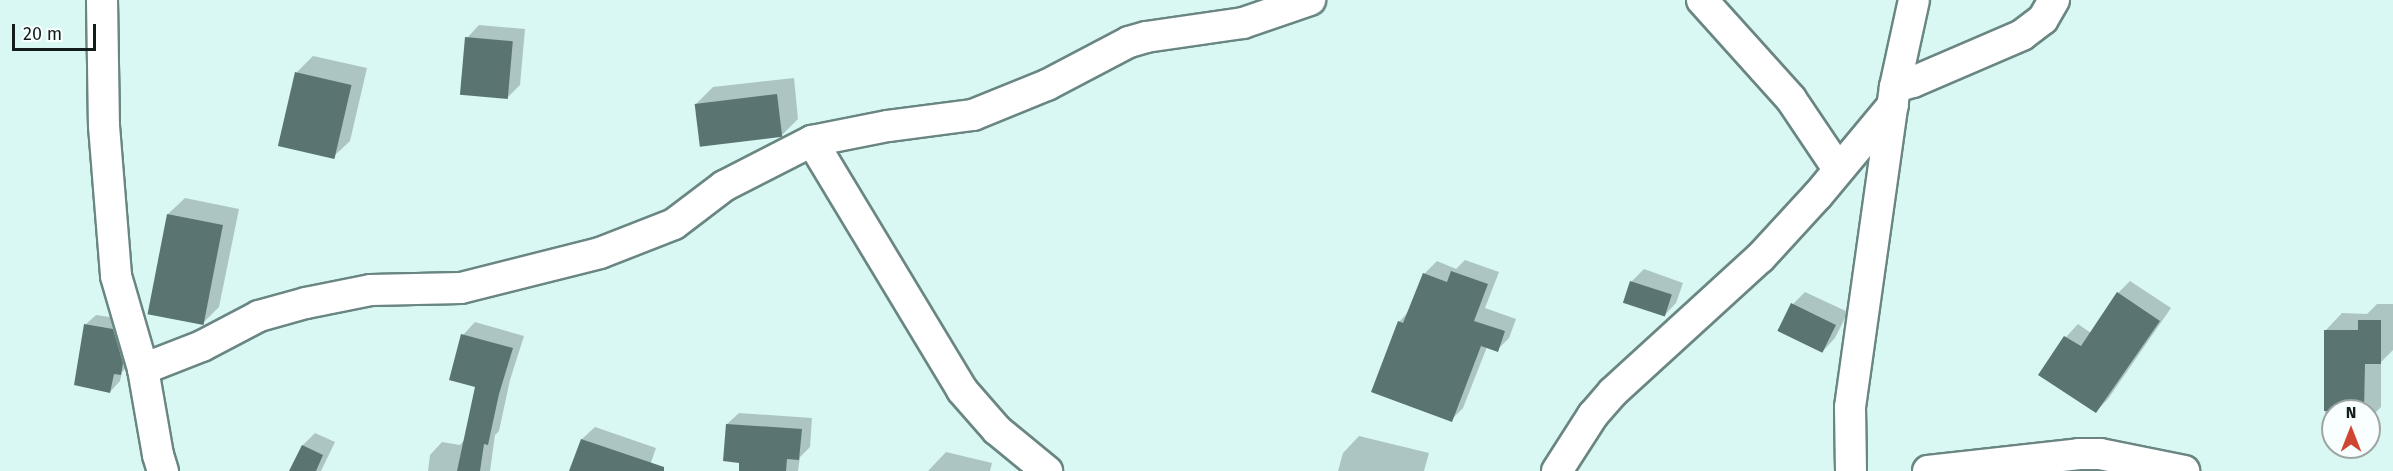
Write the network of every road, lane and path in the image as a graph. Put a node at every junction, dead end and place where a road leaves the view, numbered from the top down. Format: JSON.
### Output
{"nodes":[{"id":1,"x":102,"y":0,"type":"edge"},
{"id":2,"x":1310,"y":0,"type":"edge"},
{"id":3,"x":1702,"y":0,"type":"edge"},
{"id":4,"x":1914,"y":0,"type":"edge"},
{"id":5,"x":2054,"y":0,"type":"edge"},
{"id":6,"x":1894,"y":96,"type":"junction"},
{"id":7,"x":812,"y":141,"type":"junction"},
{"id":8,"x":1838,"y":169,"type":"junction"},
{"id":9,"x":143,"y":369,"type":"junction"},
{"id":10,"x":163,"y":471,"type":"edge"},
{"id":11,"x":1047,"y":471,"type":"edge"},
{"id":12,"x":1557,"y":471,"type":"edge"},
{"id":13,"x":1851,"y":471,"type":"edge"},
{"id":14,"x":1928,"y":471,"type":"edge"},
{"id":15,"x":2184,"y":471,"type":"edge"}],
"edges":[{"from":1,"to":9,"type":"street"},
{"from":2,"to":7,"type":"street"},
{"from":3,"to":8,"type":"street"},
{"from":4,"to":6,"type":"street"},
{"from":5,"to":6,"type":"street"},
{"from":6,"to":8,"type":"street"},
{"from":6,"to":13,"type":"street"},
{"from":7,"to":9,"type":"street"},
{"from":7,"to":11,"type":"street"},
{"from":8,"to":12,"type":"street"},
{"from":9,"to":10,"type":"street"},
{"from":14,"to":15,"type":"street"}]}
